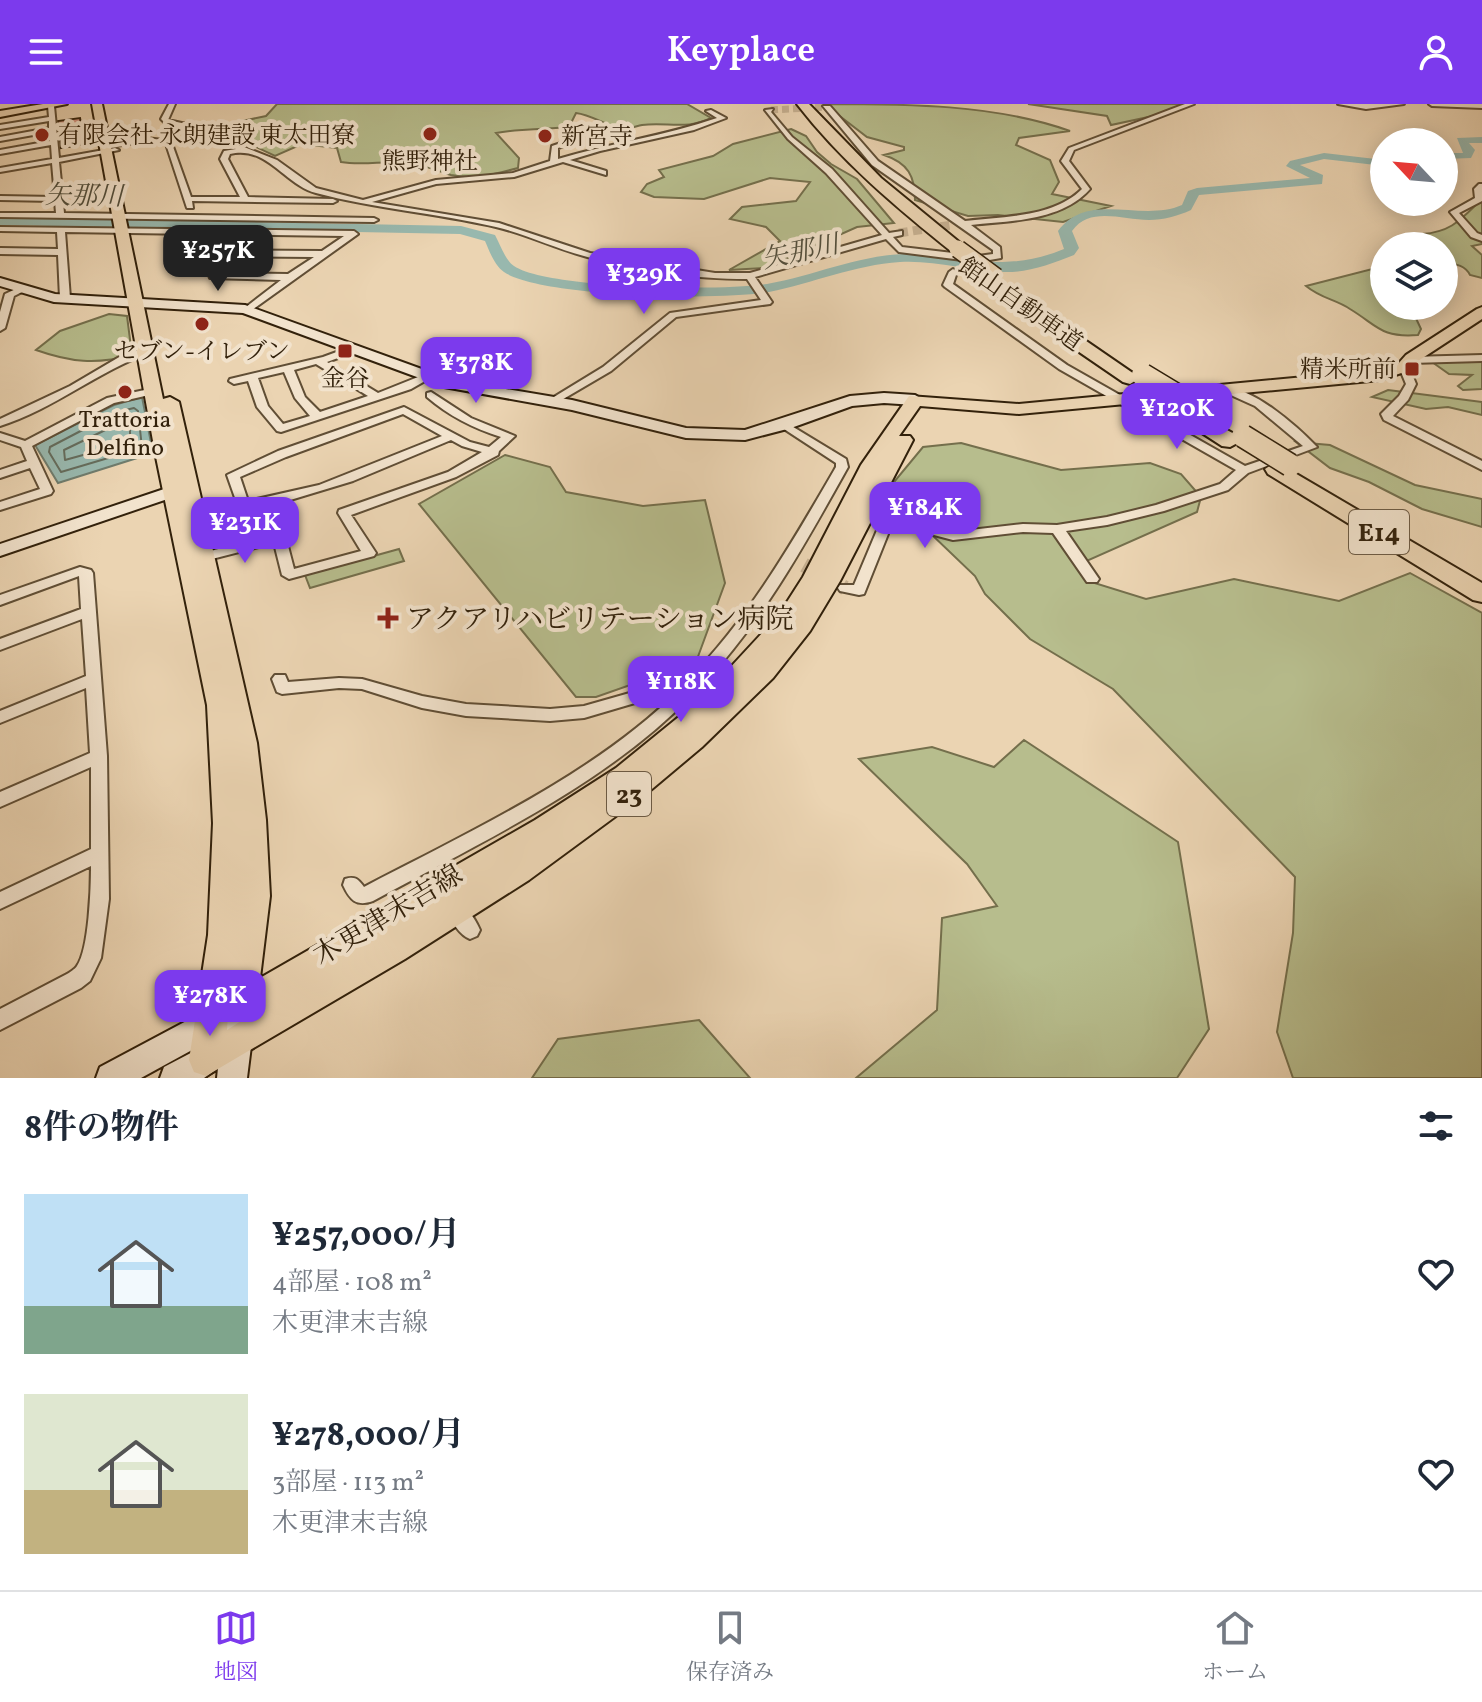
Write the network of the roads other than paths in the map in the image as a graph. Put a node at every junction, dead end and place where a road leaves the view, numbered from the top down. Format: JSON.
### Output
{"nodes":[{"id":1,"x":97,"y":104,"type":"edge"},
{"id":2,"x":106,"y":104,"type":"edge"},
{"id":3,"x":172,"y":104,"type":"edge"},
{"id":4,"x":793,"y":104,"type":"edge"},
{"id":5,"x":803,"y":104,"type":"edge"},
{"id":6,"x":1191,"y":104,"type":"edge"},
{"id":7,"x":1341,"y":104,"type":"edge"},
{"id":8,"x":1401,"y":104,"type":"edge"},
{"id":9,"x":1432,"y":104,"type":"edge"},
{"id":10,"x":56,"y":105,"type":"edge"},
{"id":11,"x":1482,"y":106,"type":"edge"},
{"id":12,"x":825,"y":107,"type":"dead end"},
{"id":13,"x":771,"y":110,"type":"dead end"},
{"id":14,"x":709,"y":111,"type":"dead end"},
{"id":15,"x":0,"y":114,"type":"edge"},
{"id":16,"x":52,"y":118,"type":"junction"},
{"id":17,"x":0,"y":127,"type":"edge"},
{"id":18,"x":52,"y":130,"type":"junction"},
{"id":19,"x":0,"y":139,"type":"edge"},
{"id":20,"x":540,"y":140,"type":"dead end"},
{"id":21,"x":573,"y":141,"type":"dead end"},
{"id":22,"x":53,"y":143,"type":"junction"},
{"id":23,"x":554,"y":147,"type":"junction"},
{"id":24,"x":111,"y":148,"type":"junction"},
{"id":25,"x":243,"y":149,"type":"junction"},
{"id":26,"x":0,"y":152,"type":"edge"},
{"id":27,"x":54,"y":160,"type":"junction"},
{"id":28,"x":565,"y":161,"type":"junction"},
{"id":29,"x":554,"y":164,"type":"junction"},
{"id":30,"x":1,"y":170,"type":"edge"},
{"id":31,"x":603,"y":173,"type":"dead end"},
{"id":32,"x":1482,"y":186,"type":"edge"},
{"id":33,"x":1,"y":198,"type":"edge"},
{"id":34,"x":58,"y":199,"type":"junction"},
{"id":35,"x":187,"y":199,"type":"junction"},
{"id":36,"x":245,"y":200,"type":"junction"},
{"id":37,"x":360,"y":202,"type":"junction"},
{"id":38,"x":392,"y":208,"type":"junction"},
{"id":39,"x":0,"y":215,"type":"edge"},
{"id":40,"x":60,"y":216,"type":"junction"},
{"id":41,"x":193,"y":218,"type":"junction"},
{"id":42,"x":373,"y":222,"type":"junction"},
{"id":43,"x":963,"y":223,"type":"junction"},
{"id":44,"x":126,"y":224,"type":"junction"},
{"id":45,"x":952,"y":225,"type":"tunnel mouth"},
{"id":46,"x":0,"y":229,"type":"edge"},
{"id":47,"x":61,"y":229,"type":"junction"},
{"id":48,"x":197,"y":232,"type":"junction"},
{"id":49,"x":355,"y":233,"type":"junction"},
{"id":50,"x":899,"y":233,"type":"tunnel mouth"},
{"id":51,"x":886,"y":235,"type":"junction"},
{"id":52,"x":1482,"y":238,"type":"edge"},
{"id":53,"x":951,"y":249,"type":"junction"},
{"id":54,"x":0,"y":251,"type":"edge"},
{"id":55,"x":63,"y":252,"type":"junction"},
{"id":56,"x":206,"y":253,"type":"junction"},
{"id":57,"x":323,"y":254,"type":"junction"},
{"id":58,"x":953,"y":272,"type":"dead end"},
{"id":59,"x":290,"y":277,"type":"junction"},
{"id":60,"x":751,"y":278,"type":"junction"},
{"id":61,"x":0,"y":282,"type":"edge"},
{"id":62,"x":21,"y":290,"type":"junction"},
{"id":63,"x":65,"y":298,"type":"junction"},
{"id":64,"x":144,"y":302,"type":"junction"},
{"id":65,"x":249,"y":309,"type":"junction"},
{"id":66,"x":1482,"y":312,"type":"edge"},
{"id":67,"x":0,"y":328,"type":"edge"},
{"id":68,"x":353,"y":349,"type":"junction"},
{"id":69,"x":147,"y":350,"type":"junction"},
{"id":70,"x":1482,"y":358,"type":"edge"},
{"id":71,"x":318,"y":361,"type":"junction"},
{"id":72,"x":1407,"y":363,"type":"junction"},
{"id":73,"x":288,"y":369,"type":"junction"},
{"id":74,"x":252,"y":377,"type":"junction"},
{"id":75,"x":427,"y":377,"type":"junction"},
{"id":76,"x":234,"y":381,"type":"dead end"},
{"id":77,"x":1228,"y":390,"type":"junction"},
{"id":78,"x":154,"y":391,"type":"junction"},
{"id":79,"x":431,"y":395,"type":"dead end"},
{"id":80,"x":375,"y":396,"type":"junction"},
{"id":81,"x":921,"y":401,"type":"junction"},
{"id":82,"x":1128,"y":401,"type":"junction"},
{"id":83,"x":553,"y":402,"type":"junction"},
{"id":84,"x":317,"y":416,"type":"junction"},
{"id":85,"x":0,"y":423,"type":"edge"},
{"id":86,"x":785,"y":425,"type":"junction"},
{"id":87,"x":0,"y":436,"type":"edge"},
{"id":88,"x":451,"y":436,"type":"junction"},
{"id":89,"x":26,"y":445,"type":"junction"},
{"id":90,"x":494,"y":452,"type":"junction"},
{"id":91,"x":35,"y":462,"type":"junction"},
{"id":92,"x":1482,"y":466,"type":"edge"},
{"id":93,"x":1283,"y":467,"type":"junction"},
{"id":94,"x":1244,"y":470,"type":"junction"},
{"id":95,"x":0,"y":474,"type":"edge"},
{"id":96,"x":180,"y":489,"type":"junction"},
{"id":97,"x":270,"y":502,"type":"junction"},
{"id":98,"x":0,"y":506,"type":"edge"},
{"id":99,"x":878,"y":514,"type":"junction"},
{"id":100,"x":1057,"y":529,"type":"junction"},
{"id":101,"x":277,"y":538,"type":"junction"},
{"id":102,"x":0,"y":550,"type":"edge"},
{"id":103,"x":204,"y":557,"type":"junction"},
{"id":104,"x":1092,"y":579,"type":"dead end"},
{"id":105,"x":1482,"y":579,"type":"edge"},
{"id":106,"x":845,"y":588,"type":"dead end"},
{"id":107,"x":1482,"y":594,"type":"edge"},
{"id":108,"x":0,"y":600,"type":"edge"},
{"id":109,"x":89,"y":611,"type":"junction"},
{"id":110,"x":0,"y":645,"type":"edge"},
{"id":111,"x":94,"y":679,"type":"junction"},
{"id":112,"x":280,"y":679,"type":"dead end"},
{"id":113,"x":691,"y":686,"type":"junction"},
{"id":114,"x":719,"y":696,"type":"junction"},
{"id":115,"x":0,"y":717,"type":"edge"},
{"id":116,"x":99,"y":756,"type":"junction"},
{"id":117,"x":0,"y":800,"type":"edge"},
{"id":118,"x":100,"y":853,"type":"junction"},
{"id":119,"x":352,"y":885,"type":"dead end"},
{"id":120,"x":0,"y":901,"type":"edge"},
{"id":121,"x":241,"y":1006,"type":"junction"},
{"id":122,"x":0,"y":1020,"type":"edge"},
{"id":123,"x":210,"y":1024,"type":"junction"},
{"id":124,"x":237,"y":1041,"type":"junction"},
{"id":125,"x":205,"y":1069,"type":"edge"},
{"id":126,"x":111,"y":1078,"type":"edge"},
{"id":127,"x":175,"y":1078,"type":"edge"},
{"id":128,"x":232,"y":1078,"type":"edge"}],
"edges":[{"from":1,"to":24,"type":"main road"},
{"from":2,"to":24,"type":"main road"},
{"from":3,"to":25,"type":"street"},
{"from":4,"to":53,"type":"highway","name":"館山自動車道","number":"E14"},
{"from":5,"to":53,"type":"highway","name":"館山自動車道","number":"E14"},
{"from":6,"to":43,"type":"street"},
{"from":7,"to":8,"type":"street"},
{"from":9,"to":11,"type":"street"},
{"from":10,"to":15,"type":"main road"},
{"from":10,"to":16,"type":"street"},
{"from":12,"to":43,"type":"street"},
{"from":13,"to":51,"type":"street"},
{"from":14,"to":28,"type":"street"},
{"from":16,"to":17,"type":"street"},
{"from":16,"to":18,"type":"street"},
{"from":18,"to":19,"type":"street"},
{"from":18,"to":22,"type":"street"},
{"from":20,"to":23,"type":"street"},
{"from":21,"to":23,"type":"street"},
{"from":22,"to":26,"type":"street"},
{"from":22,"to":27,"type":"street"},
{"from":23,"to":29,"type":"street"},
{"from":24,"to":27,"type":"street"},
{"from":24,"to":35,"type":"street"},
{"from":24,"to":44,"type":"main road"},
{"from":25,"to":36,"type":"street"},
{"from":25,"to":37,"type":"street"},
{"from":27,"to":30,"type":"street"},
{"from":27,"to":34,"type":"street"},
{"from":28,"to":29,"type":"street"},
{"from":28,"to":31,"type":"street"},
{"from":29,"to":37,"type":"street"},
{"from":30,"to":33,"type":"street"},
{"from":32,"to":52,"type":"street"},
{"from":33,"to":34,"type":"street"},
{"from":34,"to":40,"type":"street"},
{"from":35,"to":36,"type":"street"},
{"from":35,"to":41,"type":"street"},
{"from":36,"to":37,"type":"street"},
{"from":37,"to":38,"type":"street"},
{"from":38,"to":42,"type":"street"},
{"from":38,"to":60,"type":"street"},
{"from":39,"to":40,"type":"street"},
{"from":40,"to":44,"type":"street"},
{"from":41,"to":42,"type":"street"},
{"from":41,"to":44,"type":"street"},
{"from":42,"to":49,"type":"street"},
{"from":43,"to":45,"type":"street"},
{"from":43,"to":51,"type":"street"},
{"from":44,"to":47,"type":"street"},
{"from":44,"to":48,"type":"street"},
{"from":44,"to":64,"type":"main road"},
{"from":46,"to":47,"type":"street"},
{"from":47,"to":55,"type":"street"},
{"from":48,"to":49,"type":"street"},
{"from":48,"to":56,"type":"street"},
{"from":49,"to":57,"type":"street"},
{"from":50,"to":51,"type":"street"},
{"from":51,"to":60,"type":"street"},
{"from":53,"to":93,"type":"highway","name":"館山自動車道","number":"E14","bridge":true},
{"from":54,"to":55,"type":"street"},
{"from":55,"to":63,"type":"street"},
{"from":56,"to":57,"type":"street"},
{"from":56,"to":59,"type":"street"},
{"from":57,"to":59,"type":"street"},
{"from":58,"to":82,"type":"street"},
{"from":59,"to":65,"type":"street"},
{"from":60,"to":83,"type":"street"},
{"from":61,"to":62,"type":"street"},
{"from":62,"to":63,"type":"street"},
{"from":62,"to":67,"type":"street"},
{"from":63,"to":64,"type":"street"},
{"from":64,"to":65,"type":"street"},
{"from":64,"to":69,"type":"main road"},
{"from":64,"to":96,"type":"main road"},
{"from":65,"to":68,"type":"street"},
{"from":66,"to":72,"type":"main road"},
{"from":68,"to":71,"type":"street"},
{"from":68,"to":75,"type":"street"},
{"from":69,"to":78,"type":"main road"},
{"from":69,"to":85,"type":"street"},
{"from":70,"to":72,"type":"street"},
{"from":71,"to":73,"type":"street"},
{"from":71,"to":80,"type":"street"},
{"from":72,"to":77,"type":"main road"},
{"from":72,"to":92,"type":"street"},
{"from":73,"to":74,"type":"street"},
{"from":73,"to":84,"type":"street"},
{"from":74,"to":76,"type":"street"},
{"from":74,"to":84,"type":"street"},
{"from":75,"to":80,"type":"street"},
{"from":75,"to":83,"type":"street"},
{"from":77,"to":82,"type":"main road"},
{"from":77,"to":94,"type":"street"},
{"from":78,"to":89,"type":"street"},
{"from":78,"to":96,"type":"main road"},
{"from":79,"to":90,"type":"street"},
{"from":80,"to":84,"type":"street"},
{"from":81,"to":82,"type":"main road"},
{"from":81,"to":86,"type":"street"},
{"from":81,"to":99,"type":"main road","name":"木更津末吉線","number":"23"},
{"from":81,"to":114,"type":"main road","name":"木更津末吉線","number":"23"},
{"from":82,"to":94,"type":"street"},
{"from":83,"to":86,"type":"street"},
{"from":86,"to":113,"type":"street"},
{"from":87,"to":89,"type":"street"},
{"from":88,"to":90,"type":"street"},
{"from":88,"to":97,"type":"street"},
{"from":88,"to":97,"type":"street"},
{"from":89,"to":91,"type":"street"},
{"from":90,"to":101,"type":"street"},
{"from":91,"to":95,"type":"street"},
{"from":91,"to":98,"type":"street"},
{"from":93,"to":105,"type":"highway","name":"館山自動車道","number":"E14"},
{"from":93,"to":107,"type":"highway","name":"館山自動車道","number":"E14"},
{"from":94,"to":100,"type":"street"},
{"from":96,"to":102,"type":"street"},
{"from":96,"to":103,"type":"main road"},
{"from":96,"to":123,"type":"main road"},
{"from":97,"to":101,"type":"street"},
{"from":99,"to":100,"type":"street"},
{"from":99,"to":106,"type":"street"},
{"from":99,"to":124,"type":"main road","name":"木更津末吉線","number":"23"},
{"from":100,"to":104,"type":"street"},
{"from":101,"to":103,"type":"street"},
{"from":103,"to":121,"type":"main road"},
{"from":108,"to":109,"type":"street"},
{"from":109,"to":110,"type":"street"},
{"from":109,"to":111,"type":"street"},
{"from":111,"to":115,"type":"street"},
{"from":111,"to":116,"type":"street"},
{"from":112,"to":113,"type":"street"},
{"from":113,"to":114,"type":"street"},
{"from":113,"to":119,"type":"street"},
{"from":114,"to":121,"type":"main road","name":"木更津末吉線","number":"23"},
{"from":116,"to":117,"type":"street"},
{"from":116,"to":118,"type":"street"},
{"from":118,"to":120,"type":"street"},
{"from":118,"to":122,"type":"street"},
{"from":121,"to":123,"type":"street"},
{"from":121,"to":124,"type":"street"},
{"from":123,"to":125,"type":"main road"},
{"from":123,"to":126,"type":"street"},
{"from":124,"to":125,"type":"main road","name":"木更津末吉線","number":"23"},
{"from":124,"to":128,"type":"street"},
{"from":125,"to":127,"type":"street"}]}
